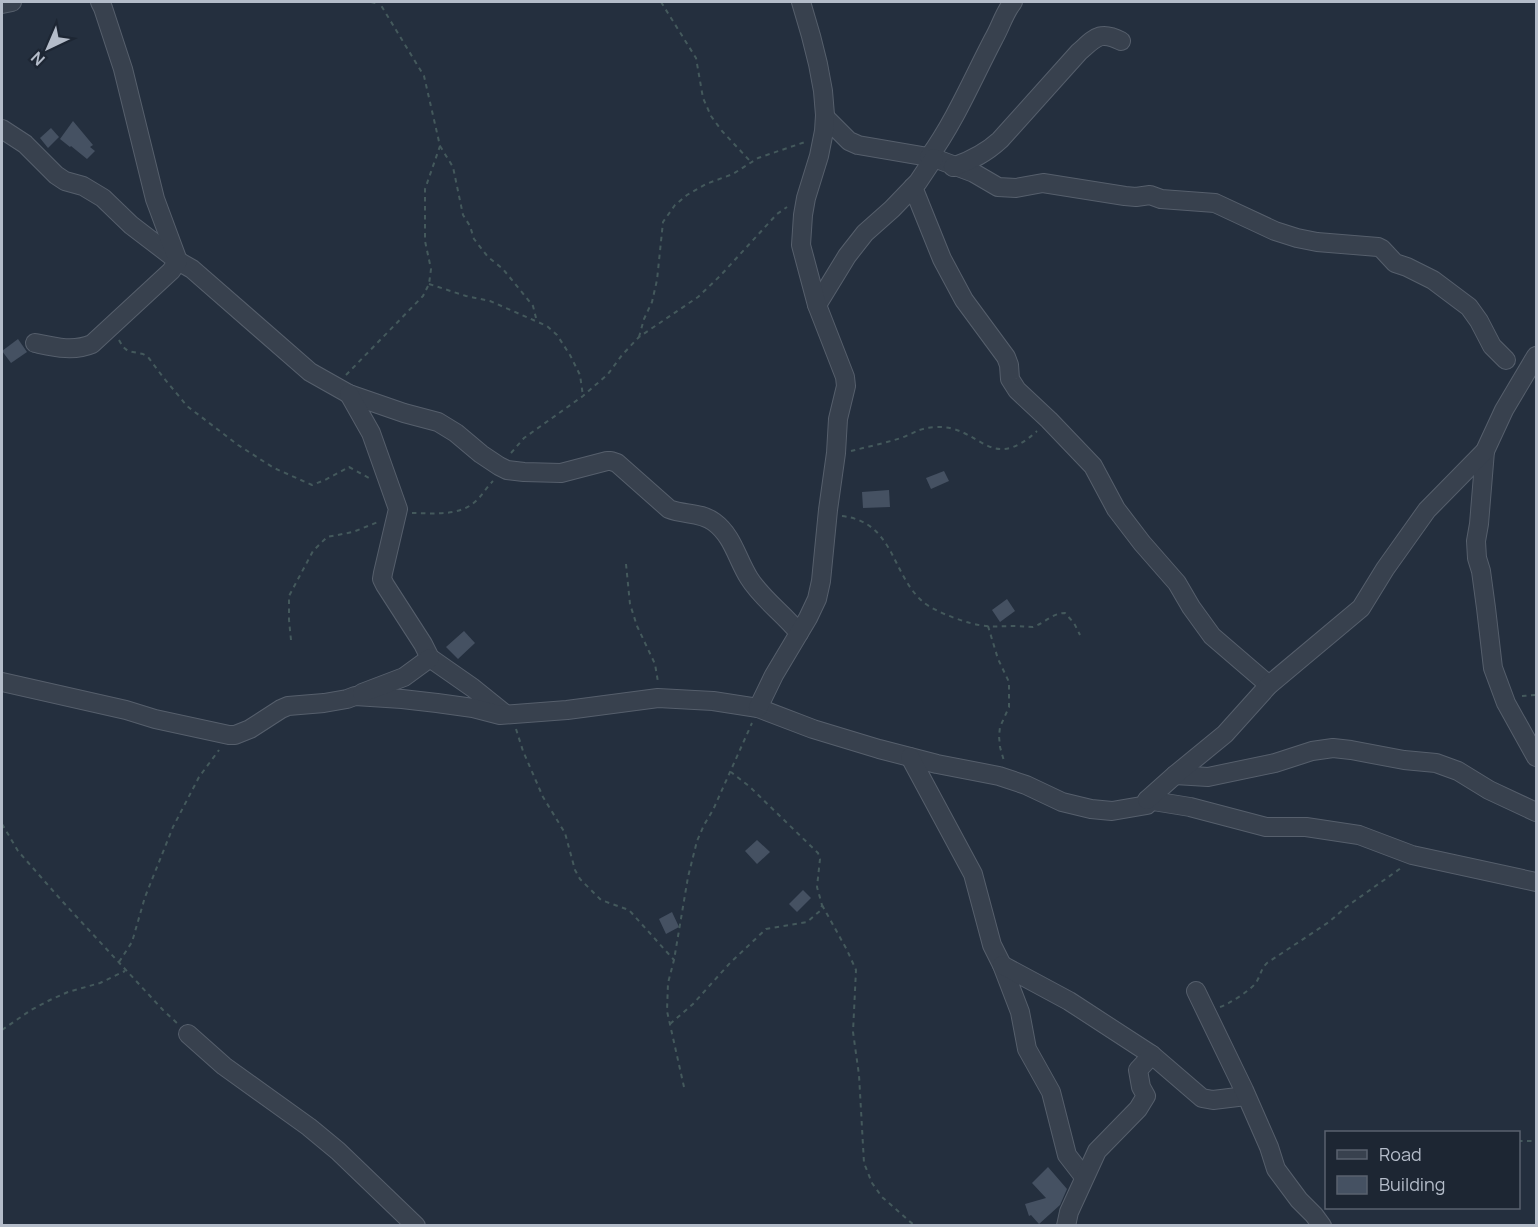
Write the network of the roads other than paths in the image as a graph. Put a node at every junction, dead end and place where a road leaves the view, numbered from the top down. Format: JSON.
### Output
{"nodes":[{"id":1,"x":12,"y":2,"type":"edge"},
{"id":2,"x":100,"y":2,"type":"edge"},
{"id":3,"x":801,"y":2,"type":"edge"},
{"id":4,"x":1013,"y":2,"type":"edge"},
{"id":5,"x":2,"y":4,"type":"edge"},
{"id":6,"x":1121,"y":41,"type":"dead end"},
{"id":7,"x":824,"y":125,"type":"junction"},
{"id":8,"x":2,"y":129,"type":"edge"},
{"id":9,"x":931,"y":158,"type":"junction"},
{"id":10,"x":953,"y":167,"type":"junction"},
{"id":11,"x":913,"y":187,"type":"junction"},
{"id":12,"x":178,"y":261,"type":"junction"},
{"id":13,"x":817,"y":305,"type":"junction"},
{"id":14,"x":35,"y":343,"type":"dead end"},
{"id":15,"x":1536,"y":356,"type":"edge"},
{"id":16,"x":1506,"y":360,"type":"dead end"},
{"id":17,"x":342,"y":391,"type":"junction"},
{"id":18,"x":1485,"y":452,"type":"junction"},
{"id":19,"x":799,"y":633,"type":"junction"},
{"id":20,"x":430,"y":658,"type":"junction"},
{"id":21,"x":2,"y":682,"type":"edge"},
{"id":22,"x":1269,"y":685,"type":"junction"},
{"id":23,"x":355,"y":696,"type":"junction"},
{"id":24,"x":758,"y":708,"type":"junction"},
{"id":25,"x":509,"y":714,"type":"junction"},
{"id":26,"x":910,"y":757,"type":"junction"},
{"id":27,"x":1536,"y":757,"type":"edge"},
{"id":28,"x":1175,"y":775,"type":"junction"},
{"id":29,"x":1147,"y":801,"type":"junction"},
{"id":30,"x":1536,"y":812,"type":"edge"},
{"id":31,"x":1536,"y":882,"type":"edge"},
{"id":32,"x":1002,"y":965,"type":"junction"},
{"id":33,"x":1196,"y":991,"type":"dead end"},
{"id":34,"x":188,"y":1034,"type":"road end"},
{"id":35,"x":1152,"y":1055,"type":"junction"},
{"id":36,"x":1246,"y":1096,"type":"junction"},
{"id":37,"x":1084,"y":1177,"type":"junction"},
{"id":38,"x":416,"y":1226,"type":"edge"},
{"id":39,"x":1066,"y":1226,"type":"edge"},
{"id":40,"x":1322,"y":1226,"type":"edge"}],
"edges":[{"from":1,"to":5,"type":"street"},
{"from":2,"to":12,"type":"street"},
{"from":3,"to":7,"type":"street"},
{"from":4,"to":9,"type":"street"},
{"from":6,"to":10,"type":"street"},
{"from":7,"to":9,"type":"street"},
{"from":7,"to":13,"type":"street"},
{"from":8,"to":12,"type":"street"},
{"from":9,"to":10,"type":"street"},
{"from":9,"to":11,"type":"street"},
{"from":10,"to":16,"type":"street"},
{"from":11,"to":13,"type":"street"},
{"from":11,"to":22,"type":"street"},
{"from":12,"to":14,"type":"street"},
{"from":12,"to":17,"type":"street"},
{"from":13,"to":19,"type":"street"},
{"from":15,"to":18,"type":"street"},
{"from":17,"to":19,"type":"street"},
{"from":17,"to":20,"type":"street"},
{"from":18,"to":22,"type":"street"},
{"from":18,"to":27,"type":"street"},
{"from":19,"to":24,"type":"street"},
{"from":20,"to":23,"type":"street"},
{"from":20,"to":25,"type":"street"},
{"from":21,"to":23,"type":"street"},
{"from":22,"to":28,"type":"street"},
{"from":23,"to":25,"type":"street"},
{"from":24,"to":25,"type":"street"},
{"from":24,"to":26,"type":"street"},
{"from":26,"to":29,"type":"street"},
{"from":26,"to":32,"type":"street"},
{"from":28,"to":29,"type":"street"},
{"from":28,"to":30,"type":"street"},
{"from":29,"to":31,"type":"street"},
{"from":32,"to":35,"type":"street"},
{"from":32,"to":37,"type":"street"},
{"from":33,"to":36,"type":"street"},
{"from":34,"to":38,"type":"street"},
{"from":35,"to":36,"type":"street"},
{"from":35,"to":37,"type":"street"},
{"from":36,"to":40,"type":"street"},
{"from":37,"to":39,"type":"street"}]}
